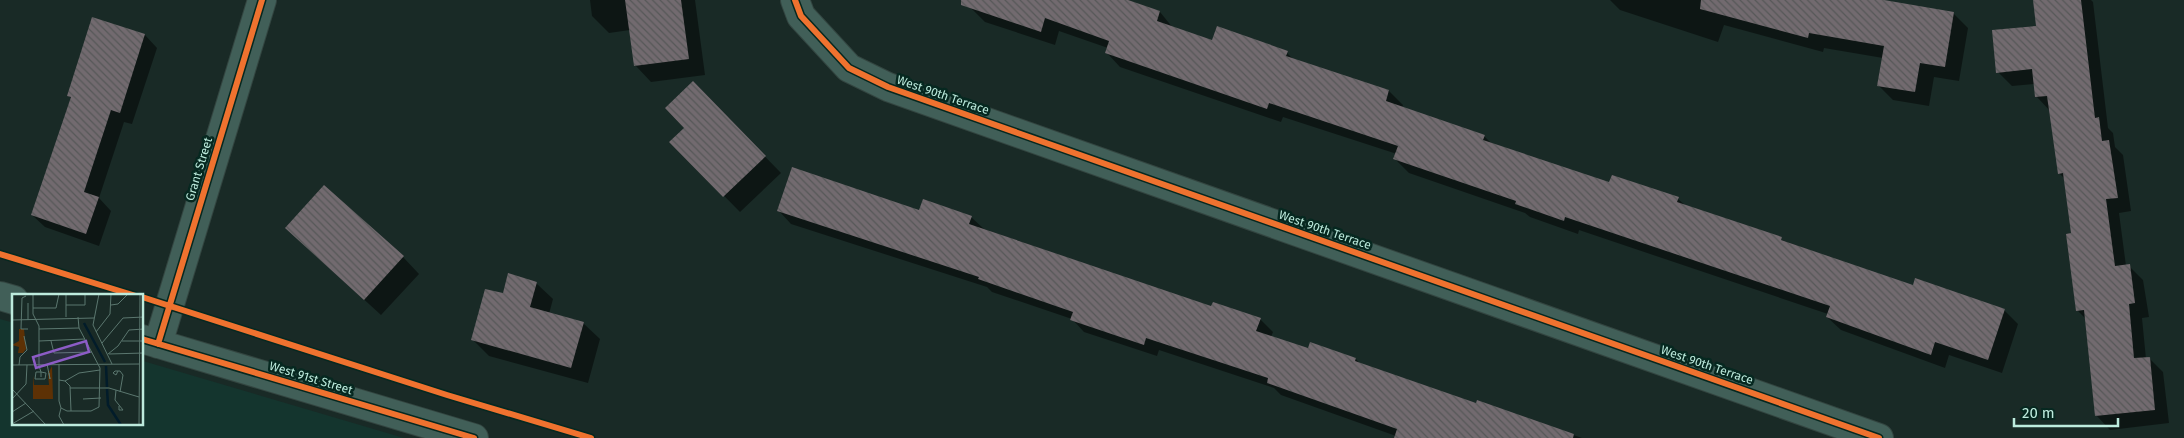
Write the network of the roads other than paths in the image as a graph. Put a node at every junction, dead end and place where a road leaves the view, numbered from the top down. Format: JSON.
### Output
{"nodes":[{"id":1,"x":262,"y":0,"type":"edge"},
{"id":2,"x":794,"y":0,"type":"edge"},
{"id":3,"x":150,"y":341,"type":"edge"},
{"id":4,"x":474,"y":438,"type":"edge"},
{"id":5,"x":1879,"y":438,"type":"edge"}],
"edges":[{"from":1,"to":3,"type":"street","name":"Grant Street"},
{"from":2,"to":5,"type":"street","name":"West 90th Terrace"},
{"from":3,"to":4,"type":"street","name":"West 91st Street"}]}
